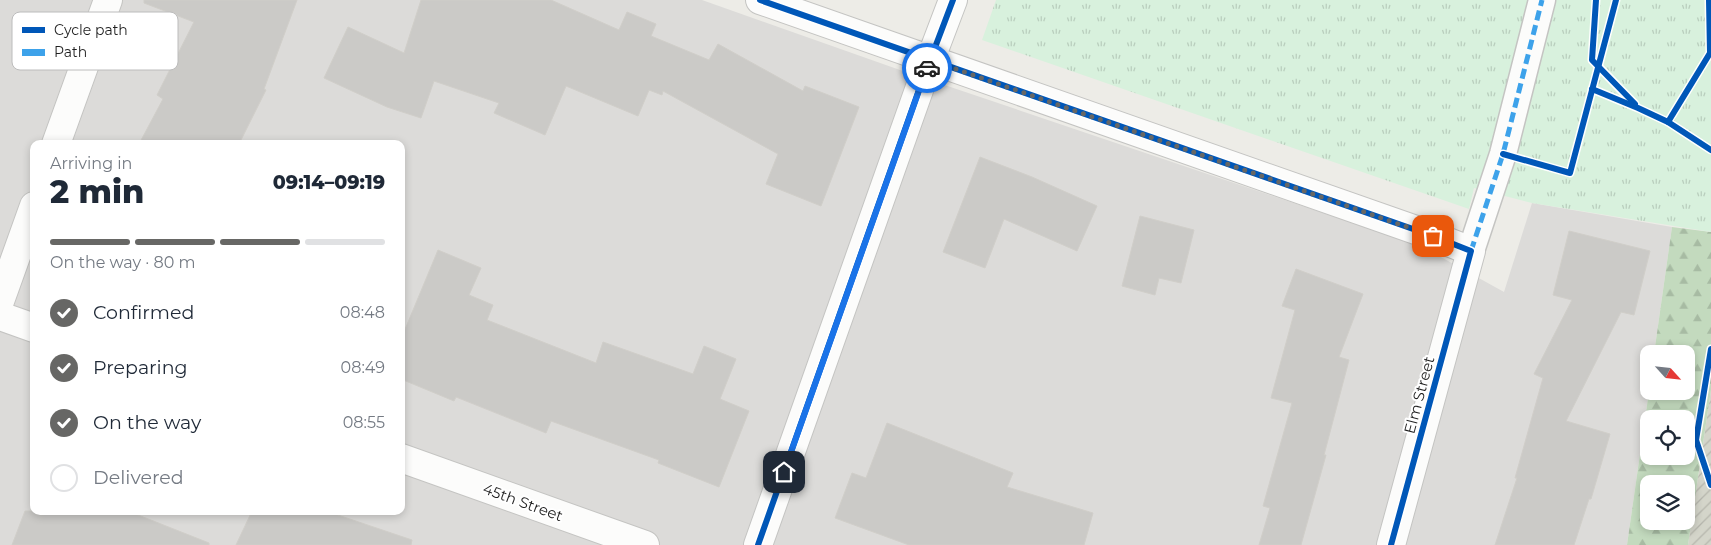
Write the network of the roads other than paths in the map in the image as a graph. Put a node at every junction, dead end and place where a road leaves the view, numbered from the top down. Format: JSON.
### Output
{"nodes":[{"id":1,"x":108,"y":0,"type":"edge"},
{"id":2,"x":760,"y":0,"type":"edge"},
{"id":3,"x":952,"y":0,"type":"edge"},
{"id":4,"x":1542,"y":0,"type":"edge"},
{"id":5,"x":104,"y":12,"type":"edge"},
{"id":6,"x":930,"y":60,"type":"junction"},
{"id":7,"x":83,"y":70,"type":"edge"},
{"id":8,"x":57,"y":140,"type":"edge"},
{"id":9,"x":30,"y":217,"type":"edge"},
{"id":10,"x":1471,"y":251,"type":"junction"},
{"id":11,"x":0,"y":300,"type":"edge"},
{"id":12,"x":0,"y":316,"type":"edge"},
{"id":13,"x":30,"y":327,"type":"edge"},
{"id":14,"x":405,"y":459,"type":"edge"},
{"id":15,"x":645,"y":545,"type":"edge"},
{"id":16,"x":758,"y":545,"type":"edge"},
{"id":17,"x":1391,"y":545,"type":"edge"}],
"edges":[{"from":1,"to":5,"type":"street"},
{"from":2,"to":6,"type":"street"},
{"from":3,"to":6,"type":"street"},
{"from":4,"to":10,"type":"street","name":"Elm Street"},
{"from":6,"to":10,"type":"street"},
{"from":6,"to":16,"type":"street"},
{"from":7,"to":8,"type":"street"},
{"from":9,"to":11,"type":"street"},
{"from":10,"to":17,"type":"street","name":"Elm Street"},
{"from":12,"to":13,"type":"street"},
{"from":14,"to":15,"type":"street","name":"45th Street"}]}
